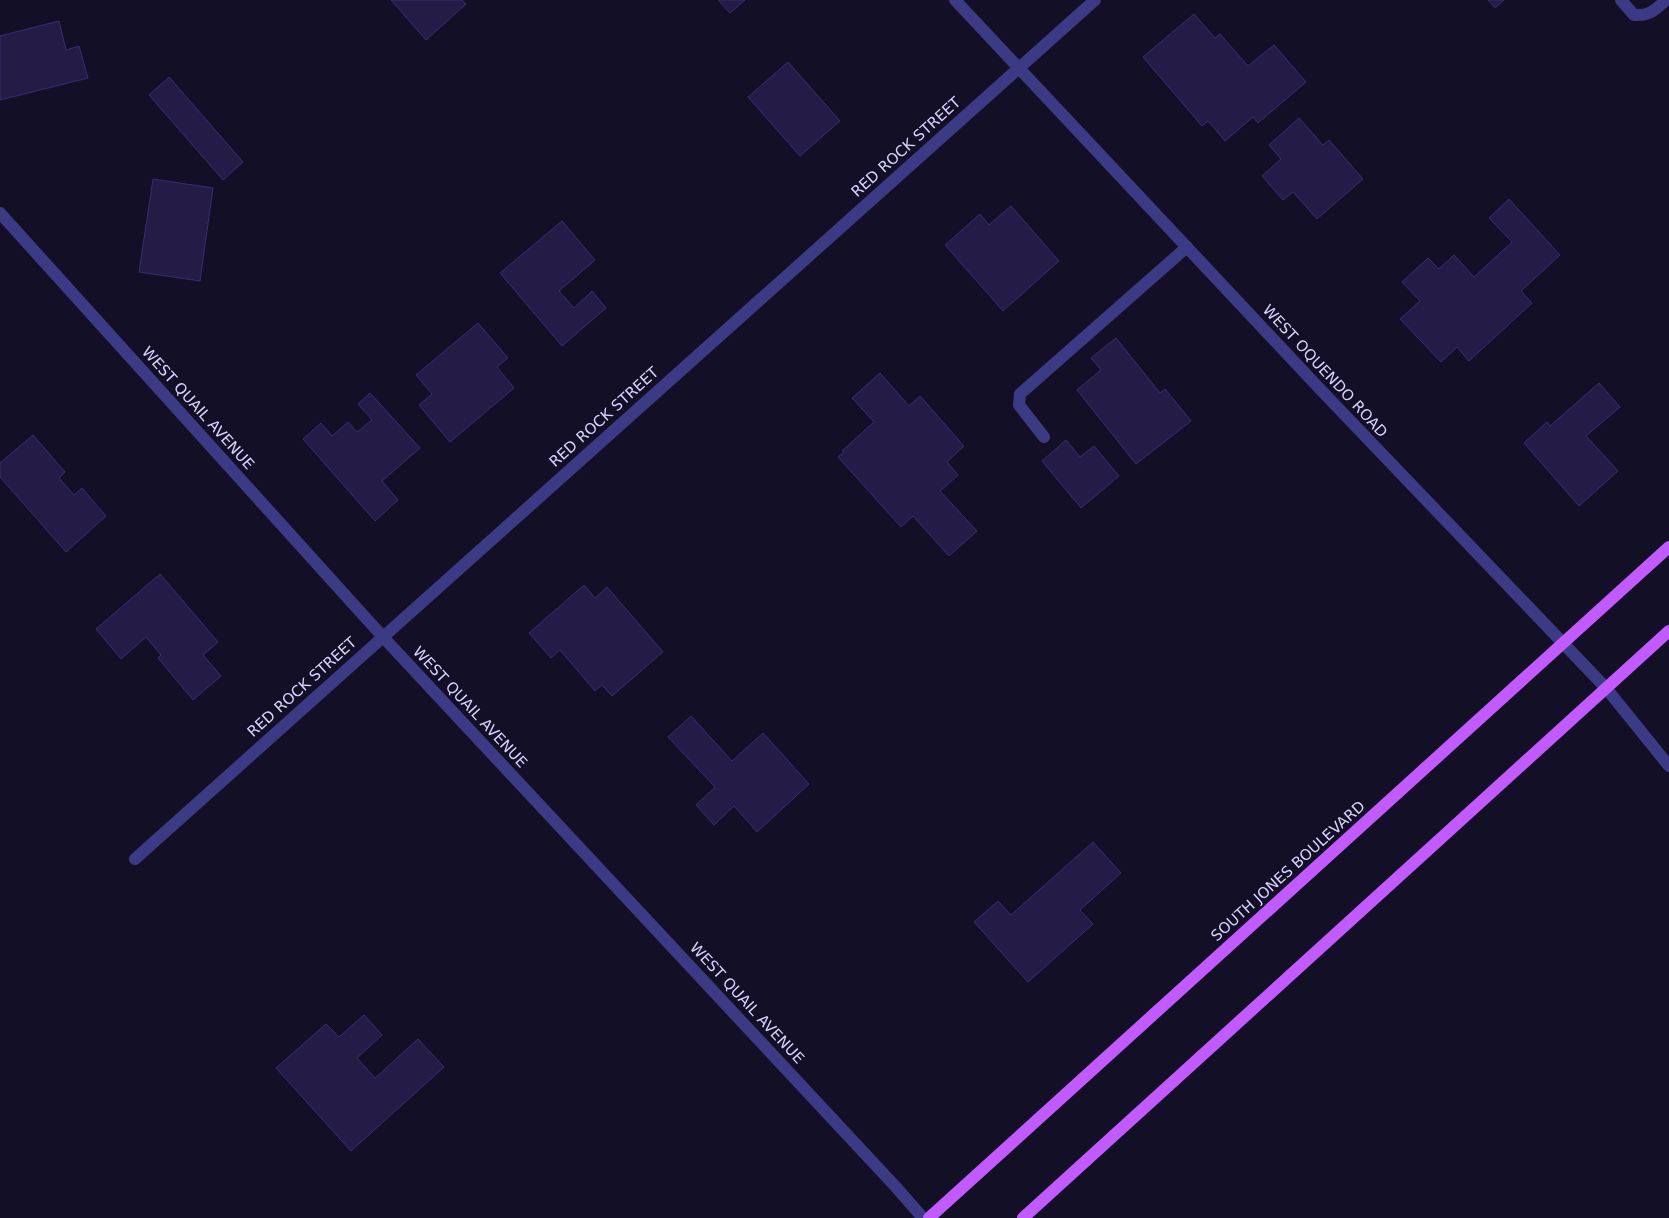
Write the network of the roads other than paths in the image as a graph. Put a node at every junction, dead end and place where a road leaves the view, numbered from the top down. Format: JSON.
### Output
{"nodes":[{"id":1,"x":955,"y":0,"type":"edge"},
{"id":2,"x":1095,"y":0,"type":"edge"},
{"id":3,"x":1621,"y":0,"type":"edge"},
{"id":4,"x":1666,"y":0,"type":"edge"},
{"id":5,"x":1018,"y":68,"type":"junction"},
{"id":6,"x":0,"y":213,"type":"edge"},
{"id":7,"x":1186,"y":247,"type":"junction"},
{"id":8,"x":1044,"y":437,"type":"dead end"},
{"id":9,"x":1669,"y":547,"type":"edge"},
{"id":10,"x":1669,"y":631,"type":"edge"},
{"id":11,"x":383,"y":637,"type":"junction"},
{"id":12,"x":1563,"y":643,"type":"junction"},
{"id":13,"x":1606,"y":688,"type":"junction"},
{"id":14,"x":1669,"y":766,"type":"edge"},
{"id":15,"x":135,"y":858,"type":"dead end"},
{"id":16,"x":923,"y":1218,"type":"edge"},
{"id":17,"x":930,"y":1218,"type":"edge"},
{"id":18,"x":1023,"y":1218,"type":"edge"}],
"edges":[{"from":1,"to":5,"type":"street","name":"WEST OQUENDO ROAD"},
{"from":2,"to":5,"type":"street","name":"RED ROCK STREET"},
{"from":3,"to":4,"type":"street"},
{"from":5,"to":7,"type":"street","name":"WEST OQUENDO ROAD"},
{"from":5,"to":11,"type":"street","name":"RED ROCK STREET"},
{"from":6,"to":11,"type":"street","name":"WEST QUAIL AVENUE"},
{"from":7,"to":8,"type":"street"},
{"from":7,"to":12,"type":"street","name":"WEST OQUENDO ROAD"},
{"from":9,"to":12,"type":"main road","name":"SOUTH JONES BOULEVARD"},
{"from":10,"to":13,"type":"main road"},
{"from":11,"to":15,"type":"street","name":"RED ROCK STREET"},
{"from":11,"to":16,"type":"street","name":"WEST QUAIL AVENUE"},
{"from":12,"to":13,"type":"street","name":"WEST OQUENDO ROAD"},
{"from":12,"to":17,"type":"main road","name":"SOUTH JONES BOULEVARD"},
{"from":13,"to":14,"type":"street","name":"WEST OQUENDO ROAD"},
{"from":13,"to":18,"type":"main road"}]}
